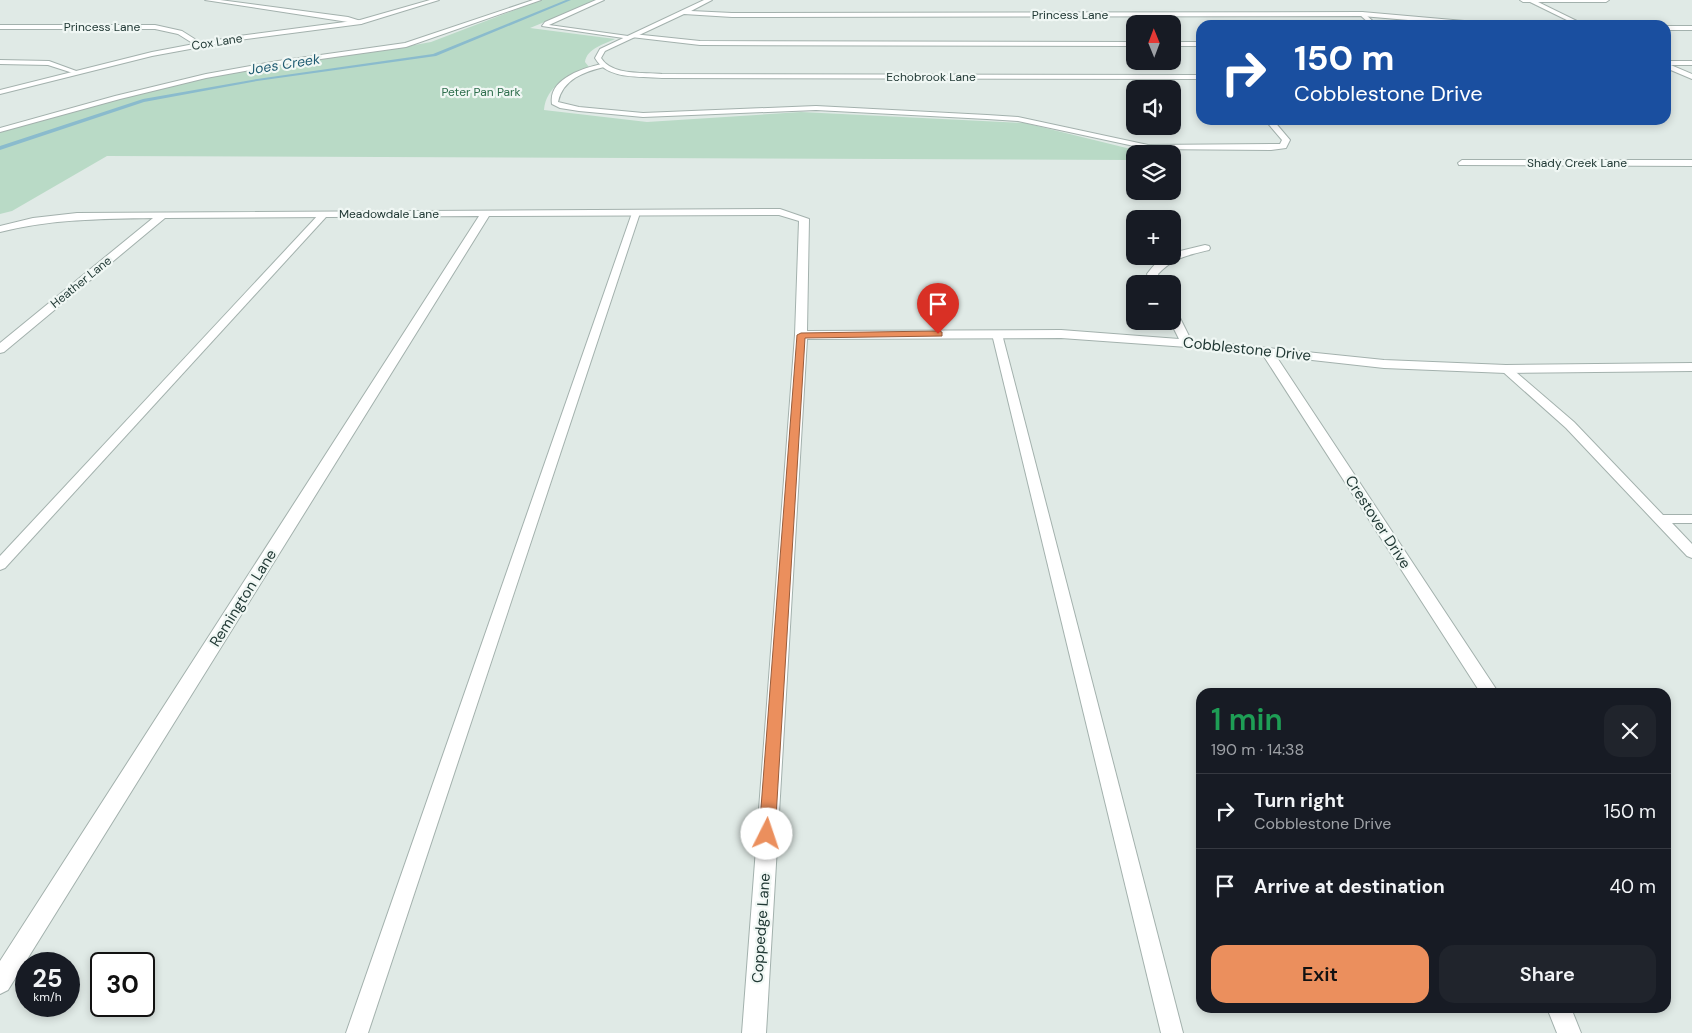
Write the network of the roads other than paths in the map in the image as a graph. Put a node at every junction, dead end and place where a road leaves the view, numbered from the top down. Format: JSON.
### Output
{"nodes":[{"id":1,"x":208,"y":0,"type":"edge"},
{"id":2,"x":436,"y":0,"type":"edge"},
{"id":3,"x":538,"y":0,"type":"edge"},
{"id":4,"x":601,"y":0,"type":"edge"},
{"id":5,"x":709,"y":0,"type":"edge"},
{"id":6,"x":1523,"y":0,"type":"edge"},
{"id":7,"x":1530,"y":0,"type":"edge"},
{"id":8,"x":1606,"y":0,"type":"edge"},
{"id":9,"x":683,"y":12,"type":"junction"},
{"id":10,"x":1362,"y":14,"type":"junction"},
{"id":11,"x":1369,"y":20,"type":"edge"},
{"id":12,"x":1429,"y":20,"type":"edge"},
{"id":13,"x":1572,"y":20,"type":"edge"},
{"id":14,"x":361,"y":22,"type":"junction"},
{"id":15,"x":0,"y":27,"type":"edge"},
{"id":16,"x":1671,"y":28,"type":"edge"},
{"id":17,"x":1692,"y":28,"type":"edge"},
{"id":18,"x":630,"y":37,"type":"junction"},
{"id":19,"x":1126,"y":44,"type":"edge"},
{"id":20,"x":1181,"y":44,"type":"edge"},
{"id":21,"x":1196,"y":44,"type":"edge"},
{"id":22,"x":199,"y":45,"type":"junction"},
{"id":23,"x":0,"y":62,"type":"edge"},
{"id":24,"x":1692,"y":63,"type":"edge"},
{"id":25,"x":1671,"y":64,"type":"edge"},
{"id":26,"x":602,"y":66,"type":"junction"},
{"id":27,"x":1671,"y":66,"type":"edge"},
{"id":28,"x":76,"y":72,"type":"junction"},
{"id":29,"x":1196,"y":77,"type":"edge"},
{"id":30,"x":1692,"y":77,"type":"edge"},
{"id":31,"x":0,"y":92,"type":"edge"},
{"id":32,"x":1273,"y":125,"type":"edge"},
{"id":33,"x":0,"y":130,"type":"edge"},
{"id":34,"x":1462,"y":163,"type":"dead end"},
{"id":35,"x":1692,"y":163,"type":"edge"},
{"id":36,"x":780,"y":212,"type":"joint"},
{"id":37,"x":636,"y":213,"type":"junction"},
{"id":38,"x":486,"y":214,"type":"junction"},
{"id":39,"x":163,"y":215,"type":"junction"},
{"id":40,"x":323,"y":215,"type":"junction"},
{"id":41,"x":0,"y":229,"type":"edge"},
{"id":42,"x":1205,"y":248,"type":"dead end"},
{"id":43,"x":1152,"y":275,"type":"edge"},
{"id":44,"x":1180,"y":330,"type":"edge"},
{"id":45,"x":997,"y":334,"type":"junction"},
{"id":46,"x":801,"y":335,"type":"junction"},
{"id":47,"x":1187,"y":343,"type":"junction"},
{"id":48,"x":0,"y":349,"type":"edge"},
{"id":49,"x":1267,"y":351,"type":"junction"},
{"id":50,"x":1692,"y":367,"type":"edge"},
{"id":51,"x":1506,"y":368,"type":"junction"},
{"id":52,"x":1659,"y":519,"type":"junction"},
{"id":53,"x":1692,"y":519,"type":"edge"},
{"id":54,"x":1692,"y":553,"type":"edge"},
{"id":55,"x":0,"y":565,"type":"edge"},
{"id":56,"x":1486,"y":688,"type":"edge"},
{"id":57,"x":0,"y":982,"type":"edge"},
{"id":58,"x":1561,"y":1013,"type":"edge"},
{"id":59,"x":357,"y":1033,"type":"edge"},
{"id":60,"x":754,"y":1033,"type":"edge"},
{"id":61,"x":1172,"y":1033,"type":"edge"},
{"id":62,"x":1569,"y":1033,"type":"edge"}],
"edges":[{"from":1,"to":14,"type":"lane"},
{"from":2,"to":14,"type":"street","name":"Cox Lane"},
{"from":3,"to":33,"type":"lane"},
{"from":4,"to":18,"type":"lane"},
{"from":5,"to":9,"type":"street"},
{"from":6,"to":7,"type":"lane"},
{"from":7,"to":8,"type":"lane"},
{"from":7,"to":13,"type":"street"},
{"from":9,"to":10,"type":"street","name":"Princess Lane"},
{"from":9,"to":18,"type":"street"},
{"from":10,"to":11,"type":"lane"},
{"from":10,"to":12,"type":"street","name":"Princess Lane"},
{"from":14,"to":22,"type":"street","name":"Cox Lane"},
{"from":15,"to":22,"type":"street","name":"Princess Lane"},
{"from":16,"to":17,"type":"street"},
{"from":18,"to":19,"type":"lane"},
{"from":18,"to":26,"type":"street"},
{"from":20,"to":21,"type":"lane"},
{"from":22,"to":28,"type":"street","name":"Cox Lane"},
{"from":23,"to":28,"type":"lane"},
{"from":24,"to":25,"type":"lane"},
{"from":26,"to":29,"type":"street","name":"Echobrook Lane"},
{"from":26,"to":32,"type":"lane"},
{"from":27,"to":30,"type":"street"},
{"from":28,"to":31,"type":"street","name":"Cox Lane"},
{"from":34,"to":35,"type":"street","name":"Shady Creek Lane"},
{"from":36,"to":37,"type":"street","name":"Meadowdale Lane"},
{"from":36,"to":46,"type":"street","name":"Coppedge Lane"},
{"from":37,"to":38,"type":"street","name":"Meadowdale Lane"},
{"from":37,"to":59,"type":"lane"},
{"from":38,"to":40,"type":"street","name":"Meadowdale Lane"},
{"from":38,"to":57,"type":"street","name":"Remington Lane"},
{"from":39,"to":40,"type":"street","name":"Meadowdale Lane"},
{"from":39,"to":41,"type":"street","name":"Meadowdale Lane"},
{"from":39,"to":48,"type":"street","name":"Heather Lane"},
{"from":40,"to":55,"type":"lane"},
{"from":42,"to":43,"type":"street"},
{"from":44,"to":47,"type":"street"},
{"from":45,"to":46,"type":"street","name":"Cobblestone Drive"},
{"from":45,"to":47,"type":"street","name":"Cobblestone Drive"},
{"from":45,"to":61,"type":"lane"},
{"from":46,"to":60,"type":"street","name":"Coppedge Lane"},
{"from":47,"to":49,"type":"street","name":"Cobblestone Drive"},
{"from":49,"to":51,"type":"street","name":"Cobblestone Drive"},
{"from":49,"to":56,"type":"street","name":"Crestover Drive"},
{"from":50,"to":51,"type":"street","name":"Cobblestone Drive"},
{"from":51,"to":52,"type":"lane"},
{"from":52,"to":53,"type":"lane"},
{"from":52,"to":54,"type":"lane"},
{"from":58,"to":62,"type":"street"}]}
